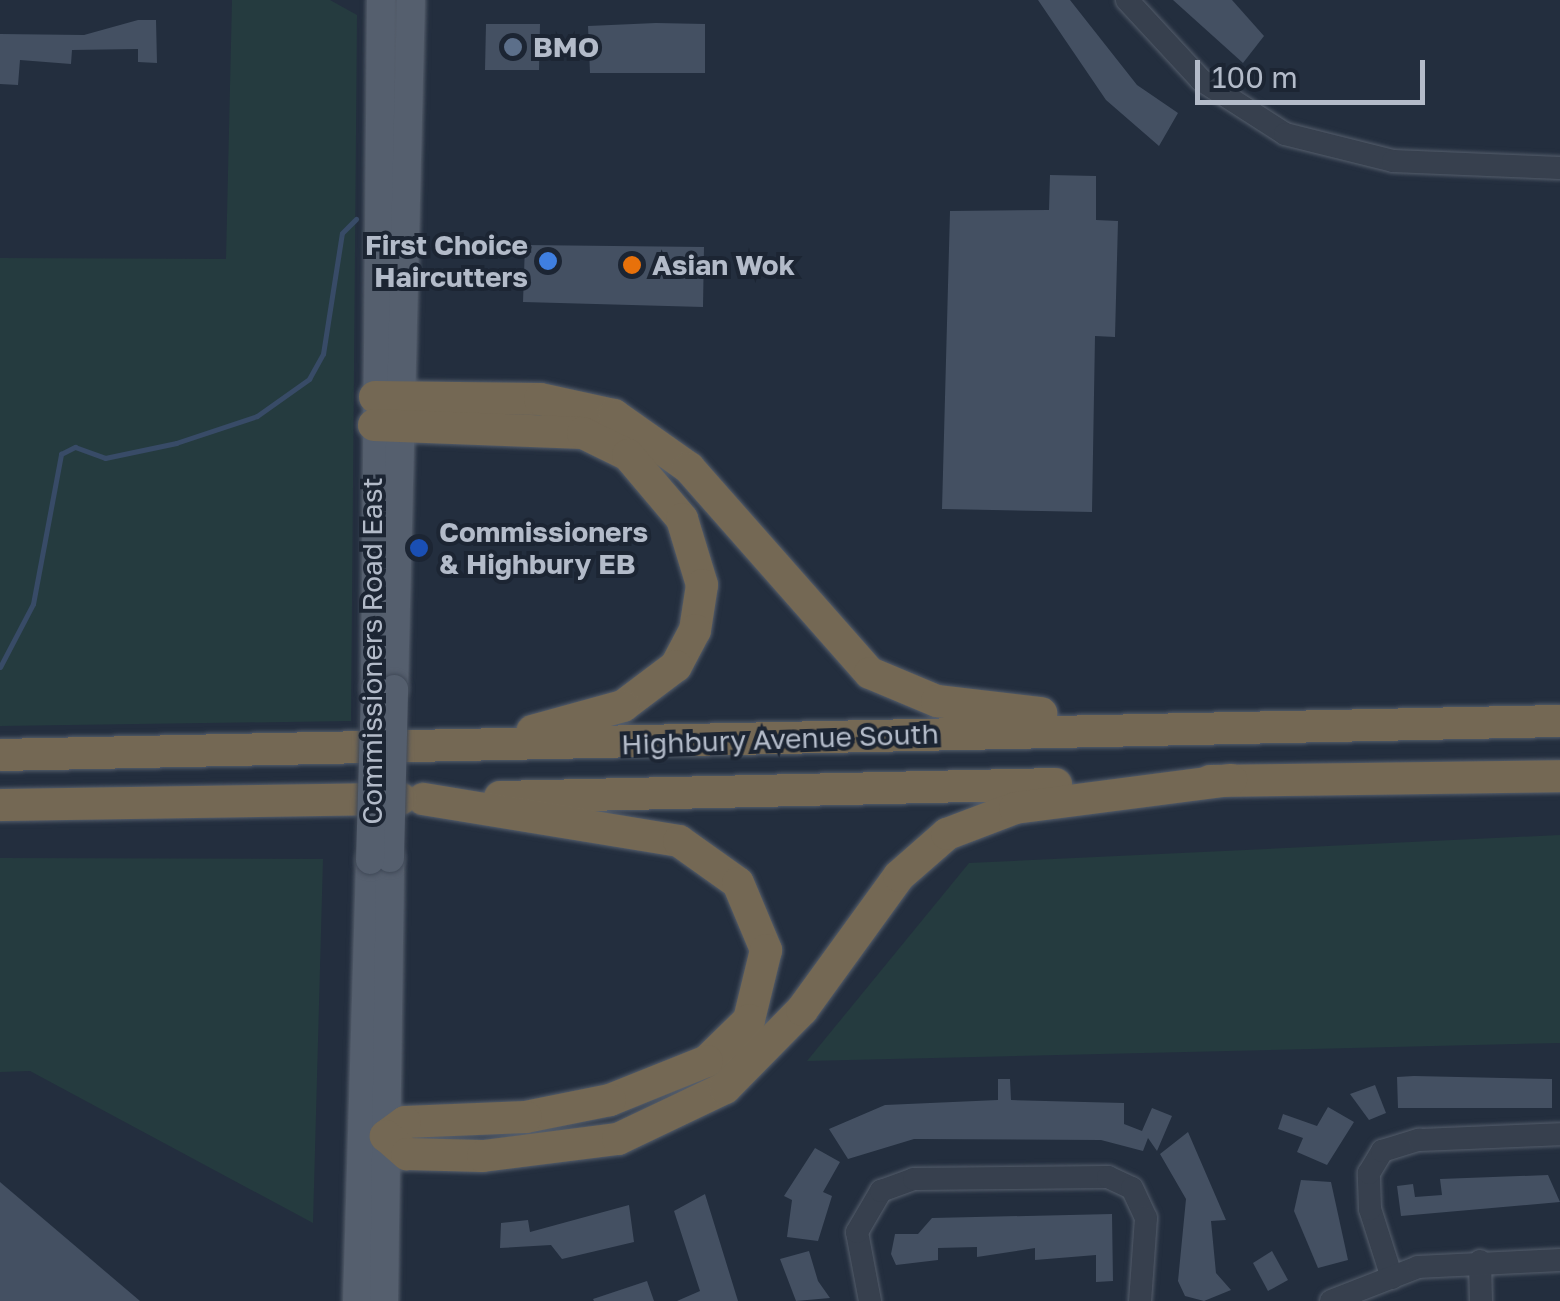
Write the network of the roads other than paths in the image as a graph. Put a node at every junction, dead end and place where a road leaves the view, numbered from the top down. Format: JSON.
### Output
{"nodes":[{"id":1,"x":381,"y":0,"type":"edge"},
{"id":2,"x":411,"y":0,"type":"edge"},
{"id":3,"x":1127,"y":0,"type":"edge"},
{"id":4,"x":1560,"y":168,"type":"edge"},
{"id":5,"x":388,"y":411,"type":"junction"},
{"id":6,"x":1560,"y":720,"type":"edge"},
{"id":7,"x":1210,"y":726,"type":"junction"},
{"id":8,"x":419,"y":749,"type":"junction"},
{"id":9,"x":0,"y":755,"type":"edge"},
{"id":10,"x":1560,"y":776,"type":"edge"},
{"id":11,"x":1231,"y":780,"type":"junction"},
{"id":12,"x":422,"y":799,"type":"junction"},
{"id":13,"x":0,"y":805,"type":"edge"},
{"id":14,"x":1560,"y":1134,"type":"edge"},
{"id":15,"x":372,"y":1136,"type":"junction"},
{"id":16,"x":1560,"y":1260,"type":"edge"},
{"id":17,"x":1480,"y":1261,"type":"junction"},
{"id":18,"x":1392,"y":1278,"type":"junction"},
{"id":19,"x":356,"y":1301,"type":"edge"},
{"id":20,"x":384,"y":1301,"type":"edge"},
{"id":21,"x":870,"y":1301,"type":"edge"},
{"id":22,"x":1140,"y":1301,"type":"edge"},
{"id":23,"x":1330,"y":1301,"type":"edge"},
{"id":24,"x":1481,"y":1301,"type":"edge"}],
"edges":[{"from":1,"to":5,"type":"main road","name":"Commissioners Road East"},
{"from":2,"to":5,"type":"main road","name":"Commissioners Road East"},
{"from":3,"to":4,"type":"street"},
{"from":5,"to":7,"type":"highway"},
{"from":5,"to":8,"type":"highway"},
{"from":5,"to":15,"type":"main road","name":"Commissioners Road East","bridge":true},
{"from":6,"to":7,"type":"highway","name":"Highbury Avenue South"},
{"from":7,"to":8,"type":"highway","name":"Highbury Avenue South"},
{"from":8,"to":9,"type":"highway","name":"Highbury Avenue South"},
{"from":10,"to":11,"type":"highway","name":"Highbury Avenue South"},
{"from":11,"to":12,"type":"highway","name":"Highbury Avenue South"},
{"from":11,"to":15,"type":"highway"},
{"from":12,"to":13,"type":"highway","name":"Highbury Avenue South"},
{"from":12,"to":15,"type":"highway"},
{"from":14,"to":18,"type":"street"},
{"from":15,"to":19,"type":"main road","name":"Commissioners Road East"},
{"from":15,"to":20,"type":"main road","name":"Commissioners Road East"},
{"from":16,"to":17,"type":"street"},
{"from":17,"to":18,"type":"street"},
{"from":17,"to":24,"type":"street"},
{"from":18,"to":23,"type":"street"},
{"from":21,"to":22,"type":"street"}]}
